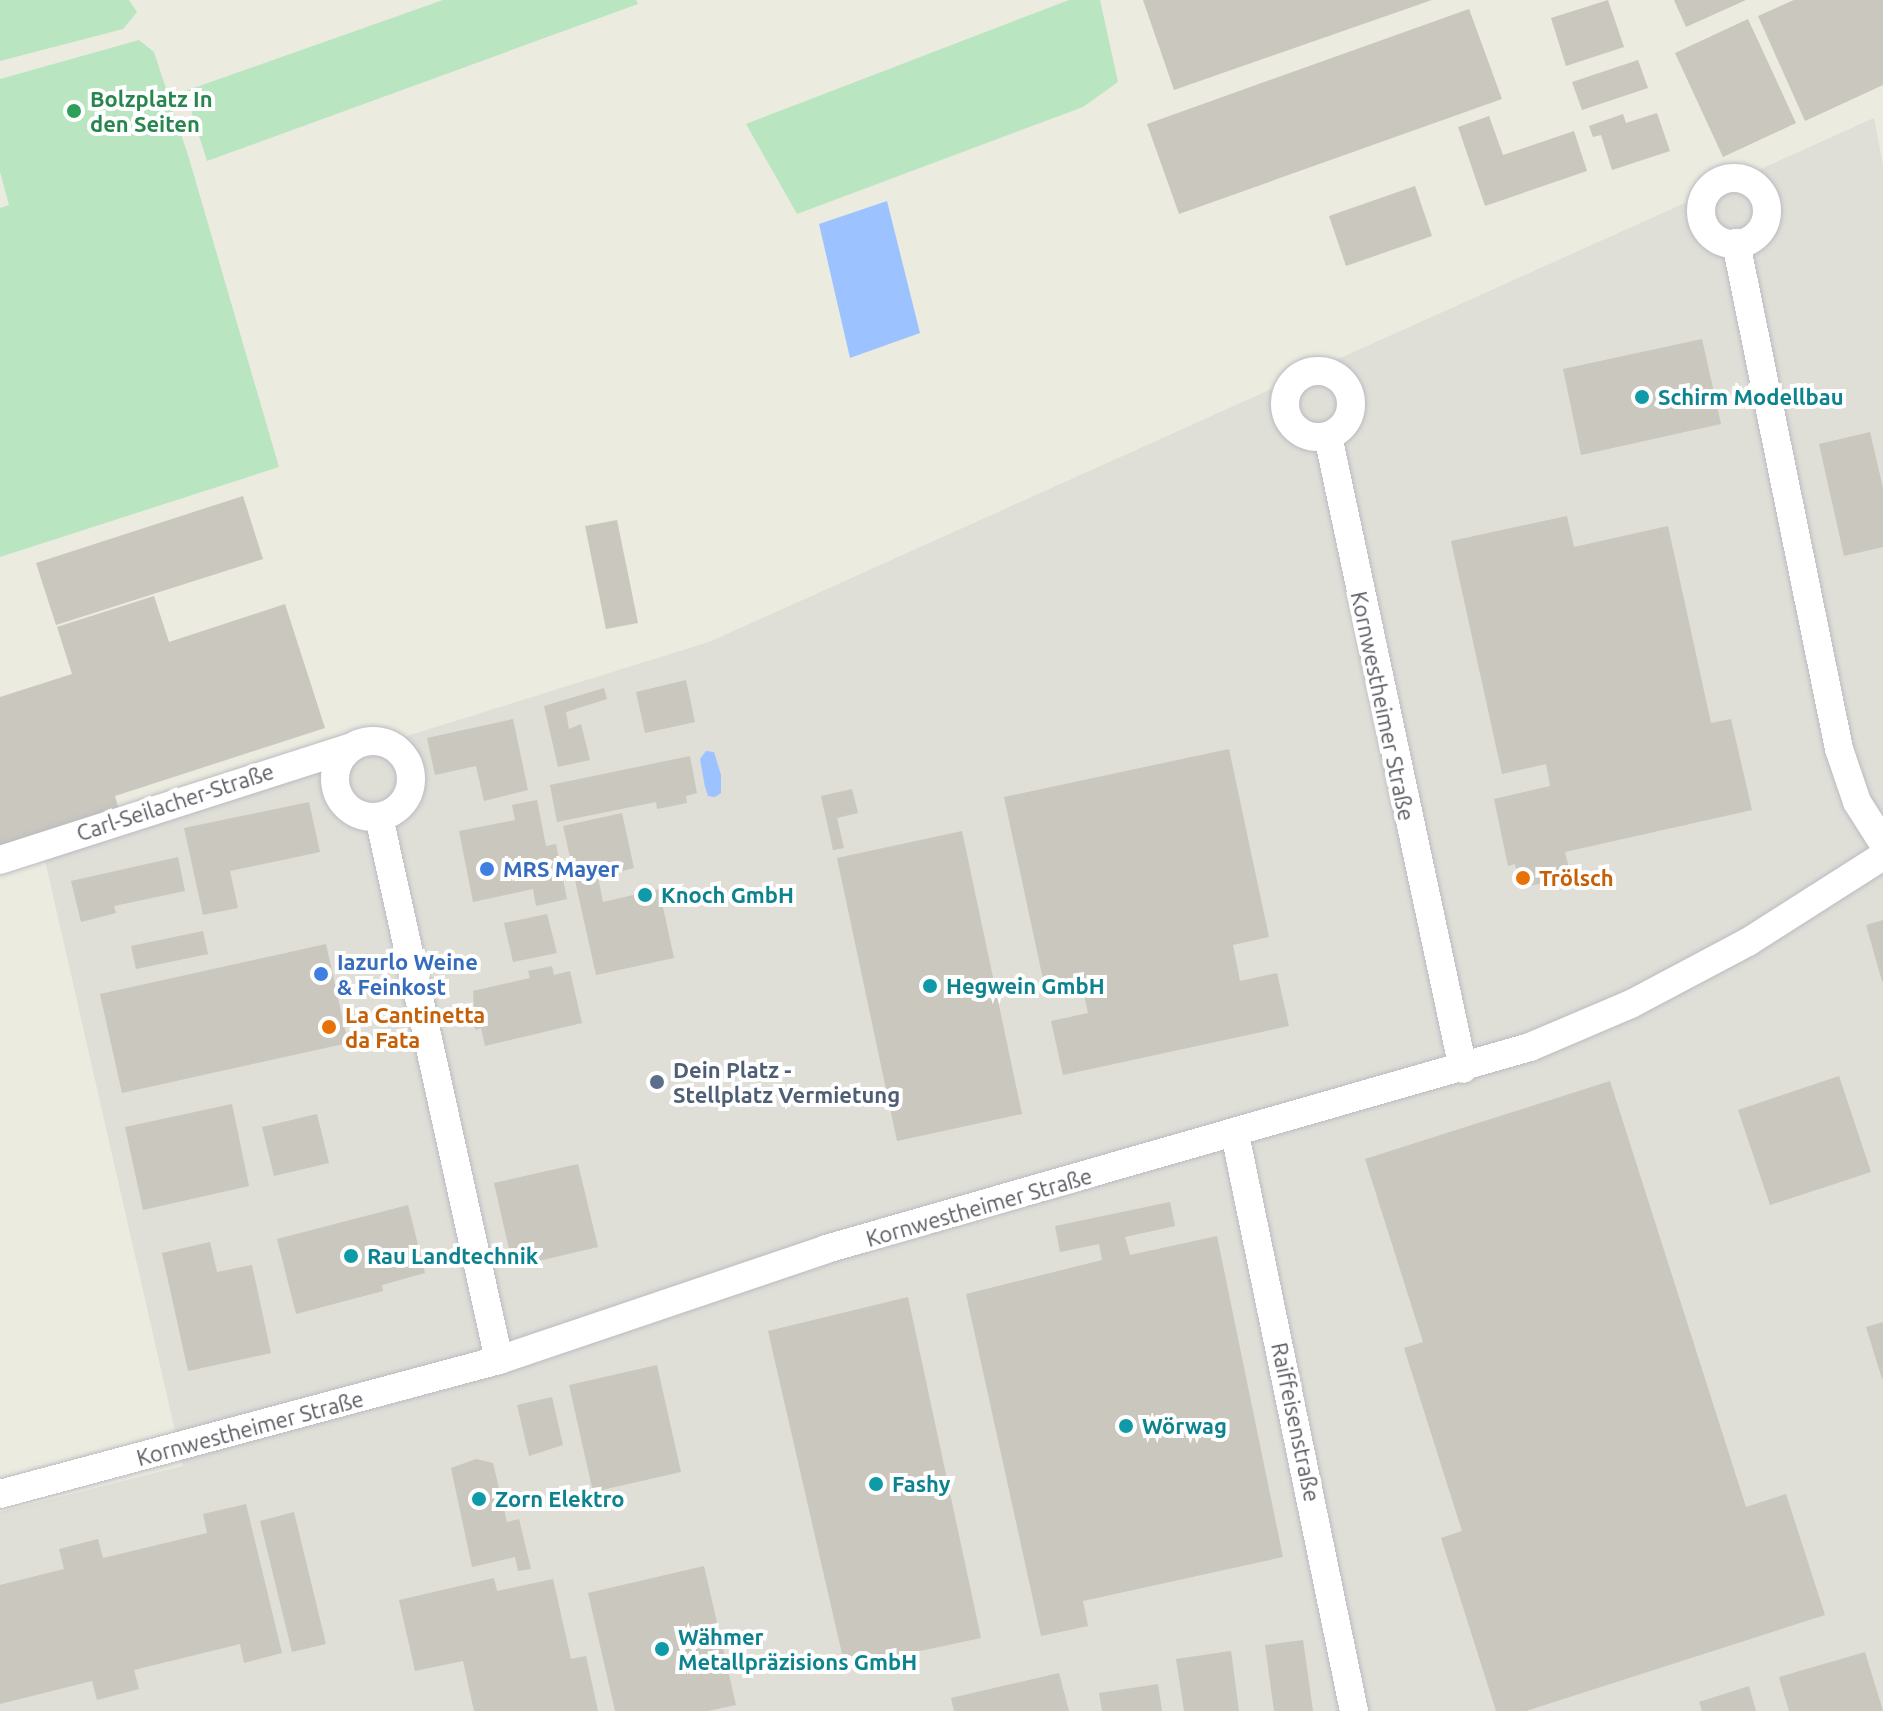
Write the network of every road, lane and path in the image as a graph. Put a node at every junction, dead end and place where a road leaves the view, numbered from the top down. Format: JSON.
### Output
{"nodes":[{"id":1,"x":1736,"y":243,"type":"dead end"},
{"id":2,"x":1328,"y":436,"type":"dead end"},
{"id":3,"x":352,"y":747,"type":"junction"},
{"id":4,"x":379,"y":817,"type":"junction"},
{"id":5,"x":1883,"y":843,"type":"edge"},
{"id":6,"x":1883,"y":856,"type":"edge"},
{"id":7,"x":0,"y":860,"type":"edge"},
{"id":8,"x":1463,"y":1069,"type":"junction"},
{"id":9,"x":1235,"y":1134,"type":"junction"},
{"id":10,"x":499,"y":1360,"type":"junction"},
{"id":11,"x":0,"y":1494,"type":"edge"},
{"id":12,"x":1354,"y":1711,"type":"edge"}],
"edges":[{"from":1,"to":5,"type":"street"},
{"from":2,"to":8,"type":"street","name":"Kornwestheimer Straße"},
{"from":3,"to":4,"type":"street"},
{"from":3,"to":4,"type":"street"},
{"from":3,"to":7,"type":"street","name":"Carl-Seilacher-Straße"},
{"from":4,"to":10,"type":"street"},
{"from":6,"to":8,"type":"street","name":"Kornwestheimer Straße"},
{"from":8,"to":9,"type":"street","name":"Kornwestheimer Straße"},
{"from":9,"to":10,"type":"street","name":"Kornwestheimer Straße"},
{"from":9,"to":12,"type":"street","name":"Raiffeisenstraße"},
{"from":10,"to":11,"type":"street","name":"Kornwestheimer Straße"}]}
